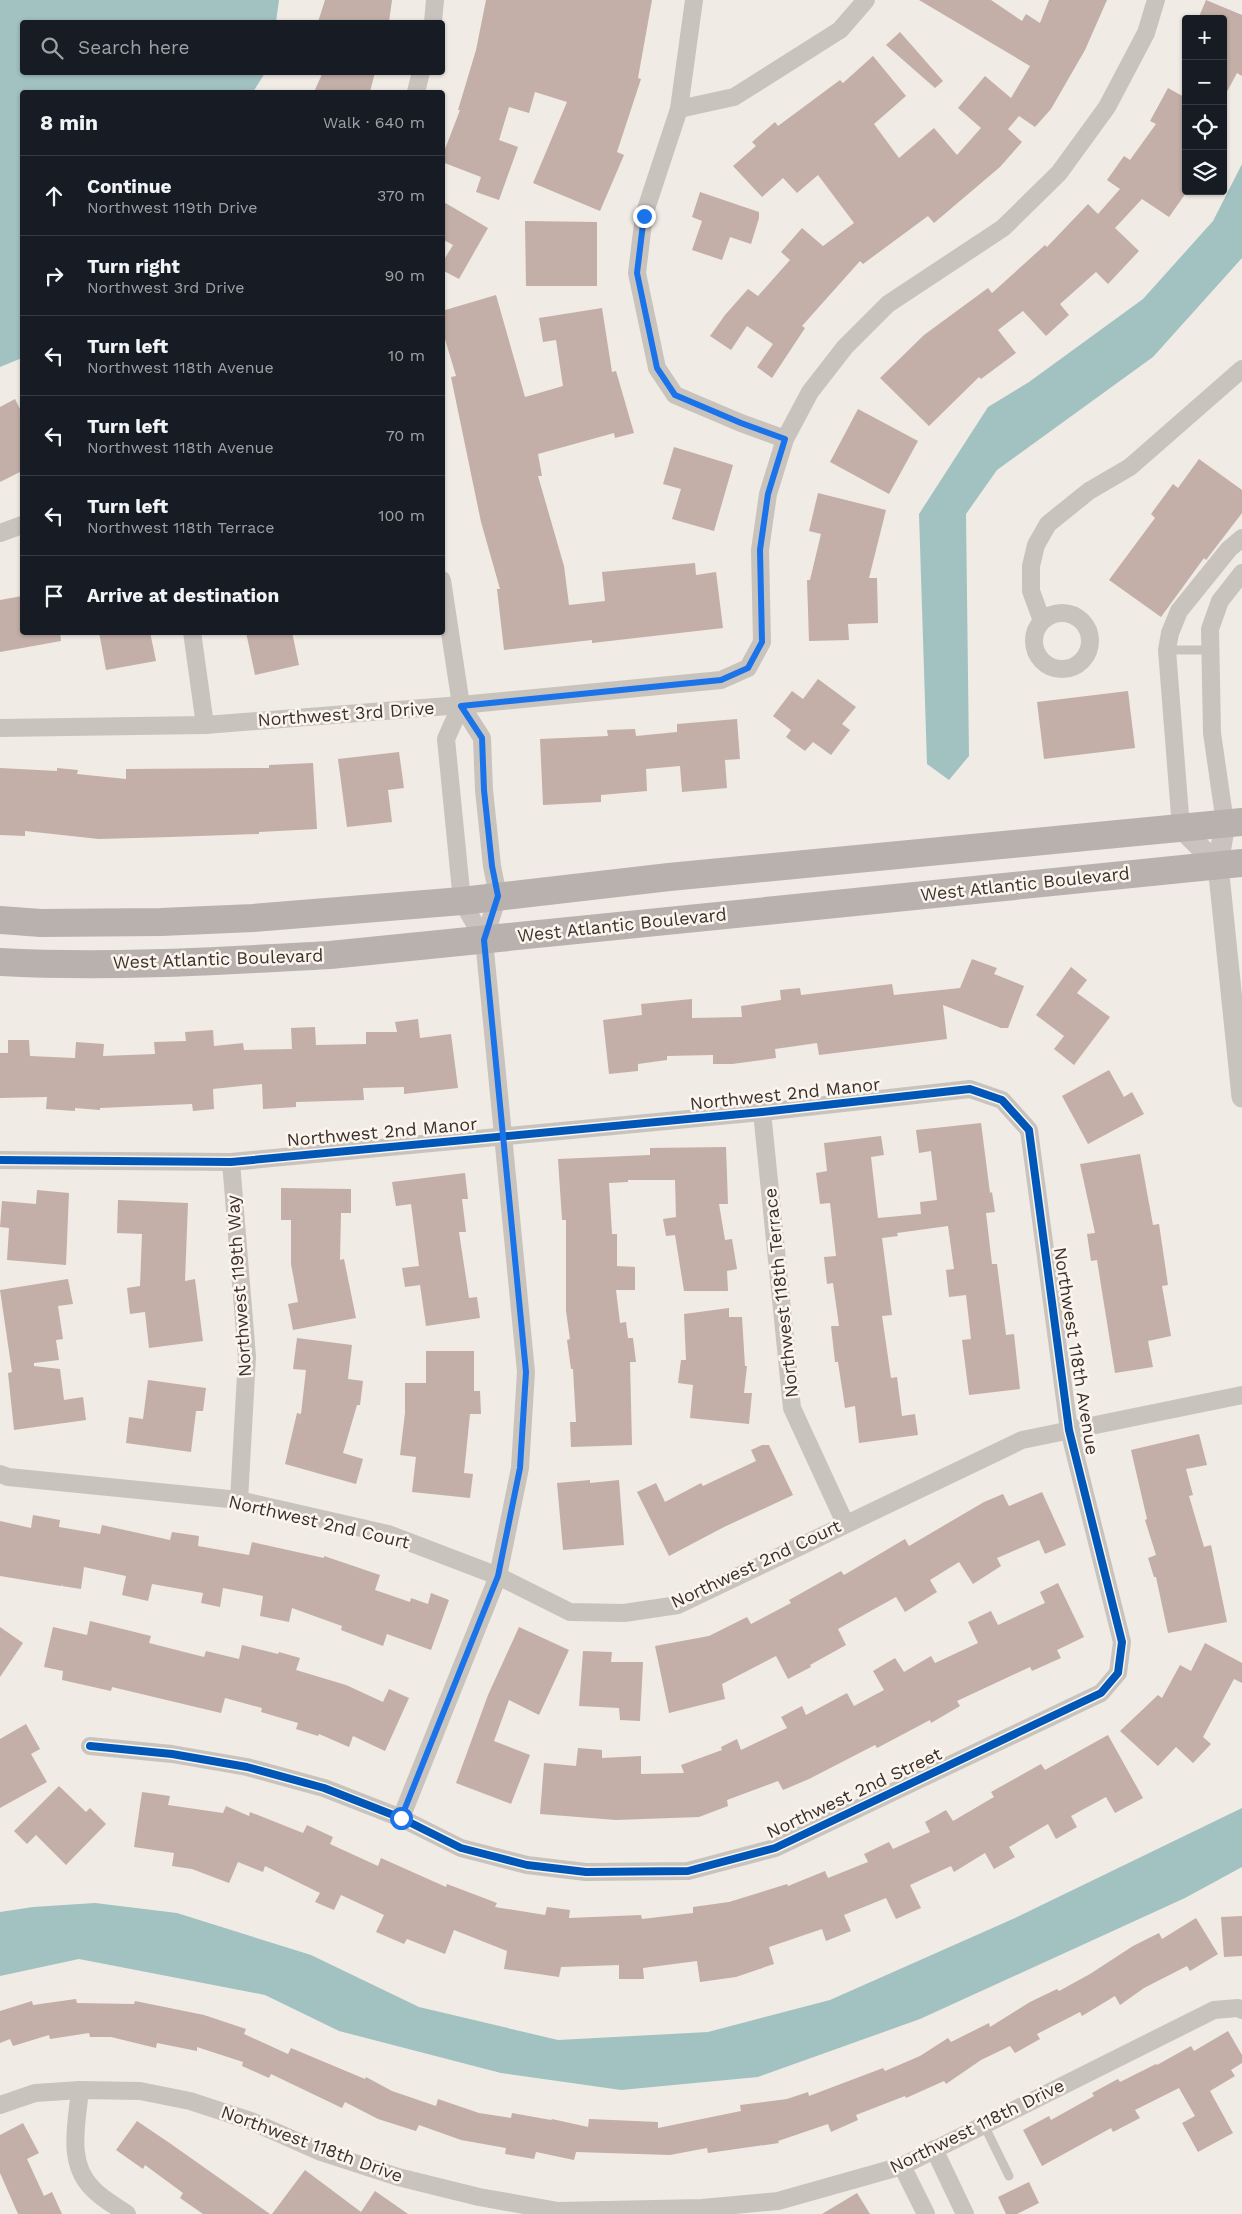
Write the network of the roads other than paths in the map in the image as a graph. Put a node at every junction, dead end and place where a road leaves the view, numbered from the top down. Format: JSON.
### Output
{"nodes":[{"id":1,"x":435,"y":0,"type":"edge"},
{"id":2,"x":694,"y":0,"type":"edge"},
{"id":3,"x":866,"y":0,"type":"edge"},
{"id":4,"x":1156,"y":0,"type":"edge"},
{"id":5,"x":432,"y":20,"type":"edge"},
{"id":6,"x":420,"y":75,"type":"edge"},
{"id":7,"x":416,"y":90,"type":"edge"},
{"id":8,"x":679,"y":109,"type":"junction"},
{"id":9,"x":1242,"y":369,"type":"edge"},
{"id":10,"x":785,"y":439,"type":"junction"},
{"id":11,"x":20,"y":526,"type":"edge"},
{"id":12,"x":0,"y":533,"type":"edge"},
{"id":13,"x":1242,"y":538,"type":"edge"},
{"id":14,"x":1242,"y":573,"type":"edge"},
{"id":15,"x":445,"y":600,"type":"edge"},
{"id":16,"x":1042,"y":620,"type":"dead end"},
{"id":17,"x":192,"y":635,"type":"edge"},
{"id":18,"x":1167,"y":650,"type":"junction"},
{"id":19,"x":1211,"y":650,"type":"junction"},
{"id":20,"x":461,"y":706,"type":"junction"},
{"id":21,"x":205,"y":725,"type":"junction"},
{"id":22,"x":0,"y":728,"type":"edge"},
{"id":23,"x":1234,"y":823,"type":"edge"},
{"id":24,"x":1181,"y":828,"type":"junction"},
{"id":25,"x":1230,"y":864,"type":"edge"},
{"id":26,"x":498,"y":896,"type":"junction"},
{"id":27,"x":462,"y":901,"type":"junction"},
{"id":28,"x":0,"y":920,"type":"edge"},
{"id":29,"x":484,"y":940,"type":"junction"},
{"id":30,"x":0,"y":962,"type":"edge"},
{"id":31,"x":1242,"y":1097,"type":"edge"},
{"id":32,"x":1002,"y":1100,"type":"joint"},
{"id":33,"x":762,"y":1112,"type":"junction"},
{"id":34,"x":504,"y":1136,"type":"junction"},
{"id":35,"x":0,"y":1160,"type":"edge"},
{"id":36,"x":231,"y":1162,"type":"junction"},
{"id":37,"x":1242,"y":1395,"type":"edge"},
{"id":38,"x":1069,"y":1430,"type":"junction"},
{"id":39,"x":0,"y":1474,"type":"edge"},
{"id":40,"x":239,"y":1500,"type":"junction"},
{"id":41,"x":845,"y":1523,"type":"junction"},
{"id":42,"x":498,"y":1576,"type":"junction"},
{"id":43,"x":1118,"y":1673,"type":"joint"},
{"id":44,"x":90,"y":1746,"type":"dead end"},
{"id":45,"x":401,"y":1818,"type":"junction"},
{"id":46,"x":1242,"y":2010,"type":"edge"},
{"id":47,"x":80,"y":2090,"type":"junction"},
{"id":48,"x":0,"y":2104,"type":"edge"},
{"id":49,"x":984,"y":2125,"type":"junction"},
{"id":50,"x":934,"y":2149,"type":"junction"},
{"id":51,"x":902,"y":2166,"type":"junction"},
{"id":52,"x":1009,"y":2176,"type":"dead end"},
{"id":53,"x":782,"y":2208,"type":"edge"},
{"id":54,"x":558,"y":2212,"type":"edge"},
{"id":55,"x":127,"y":2214,"type":"edge"},
{"id":56,"x":926,"y":2214,"type":"edge"},
{"id":57,"x":966,"y":2214,"type":"edge"}],
"edges":[{"from":1,"to":5,"type":"street"},
{"from":2,"to":8,"type":"street"},
{"from":3,"to":8,"type":"street"},
{"from":4,"to":10,"type":"street"},
{"from":6,"to":7,"type":"street"},
{"from":8,"to":10,"type":"street"},
{"from":9,"to":16,"type":"street"},
{"from":10,"to":20,"type":"street","name":"Northwest 3rd Drive"},
{"from":11,"to":12,"type":"street"},
{"from":13,"to":18,"type":"street"},
{"from":14,"to":19,"type":"street"},
{"from":15,"to":20,"type":"street"},
{"from":17,"to":21,"type":"street"},
{"from":18,"to":19,"type":"lane"},
{"from":18,"to":24,"type":"street"},
{"from":19,"to":23,"type":"street"},
{"from":20,"to":21,"type":"street","name":"Northwest 3rd Drive"},
{"from":20,"to":26,"type":"street"},
{"from":20,"to":27,"type":"street"},
{"from":21,"to":22,"type":"street","name":"Northwest 3rd Drive"},
{"from":23,"to":24,"type":"main road"},
{"from":23,"to":25,"type":"street"},
{"from":24,"to":25,"type":"street"},
{"from":24,"to":26,"type":"main road"},
{"from":25,"to":29,"type":"main road","name":"West Atlantic Boulevard"},
{"from":25,"to":31,"type":"street"},
{"from":26,"to":27,"type":"main road"},
{"from":26,"to":29,"type":"street"},
{"from":27,"to":28,"type":"main road"},
{"from":27,"to":29,"type":"street"},
{"from":29,"to":30,"type":"main road","name":"West Atlantic Boulevard"},
{"from":29,"to":34,"type":"street"},
{"from":32,"to":33,"type":"street","name":"Northwest 2nd Manor"},
{"from":32,"to":38,"type":"street","name":"Northwest 118th Avenue"},
{"from":33,"to":34,"type":"street","name":"Northwest 2nd Manor"},
{"from":33,"to":41,"type":"street","name":"Northwest 118th Terrace"},
{"from":34,"to":36,"type":"street","name":"Northwest 2nd Manor"},
{"from":34,"to":42,"type":"street"},
{"from":35,"to":36,"type":"street","name":"Northwest 2nd Manor"},
{"from":36,"to":40,"type":"street","name":"Northwest 119th Way"},
{"from":37,"to":38,"type":"street","name":"Northwest 2nd Court"},
{"from":38,"to":41,"type":"street","name":"Northwest 2nd Court"},
{"from":38,"to":43,"type":"street","name":"Northwest 118th Avenue"},
{"from":39,"to":40,"type":"street","name":"Northwest 2nd Court"},
{"from":40,"to":42,"type":"street","name":"Northwest 2nd Court"},
{"from":41,"to":42,"type":"street","name":"Northwest 2nd Court"},
{"from":42,"to":45,"type":"street"},
{"from":43,"to":45,"type":"street","name":"Northwest 2nd Street"},
{"from":44,"to":45,"type":"street","name":"Northwest 2nd Street"},
{"from":46,"to":49,"type":"street","name":"Northwest 118th Drive"},
{"from":47,"to":48,"type":"street","name":"Northwest 118th Drive"},
{"from":47,"to":54,"type":"street","name":"Northwest 118th Drive"},
{"from":47,"to":55,"type":"street"},
{"from":49,"to":50,"type":"street","name":"Northwest 118th Drive"},
{"from":49,"to":52,"type":"lane"},
{"from":50,"to":51,"type":"street","name":"Northwest 118th Drive"},
{"from":50,"to":57,"type":"street"},
{"from":51,"to":53,"type":"street","name":"Northwest 118th Drive"},
{"from":51,"to":56,"type":"street"},
{"from":53,"to":54,"type":"street","name":"Northwest 118th Drive"}]}
